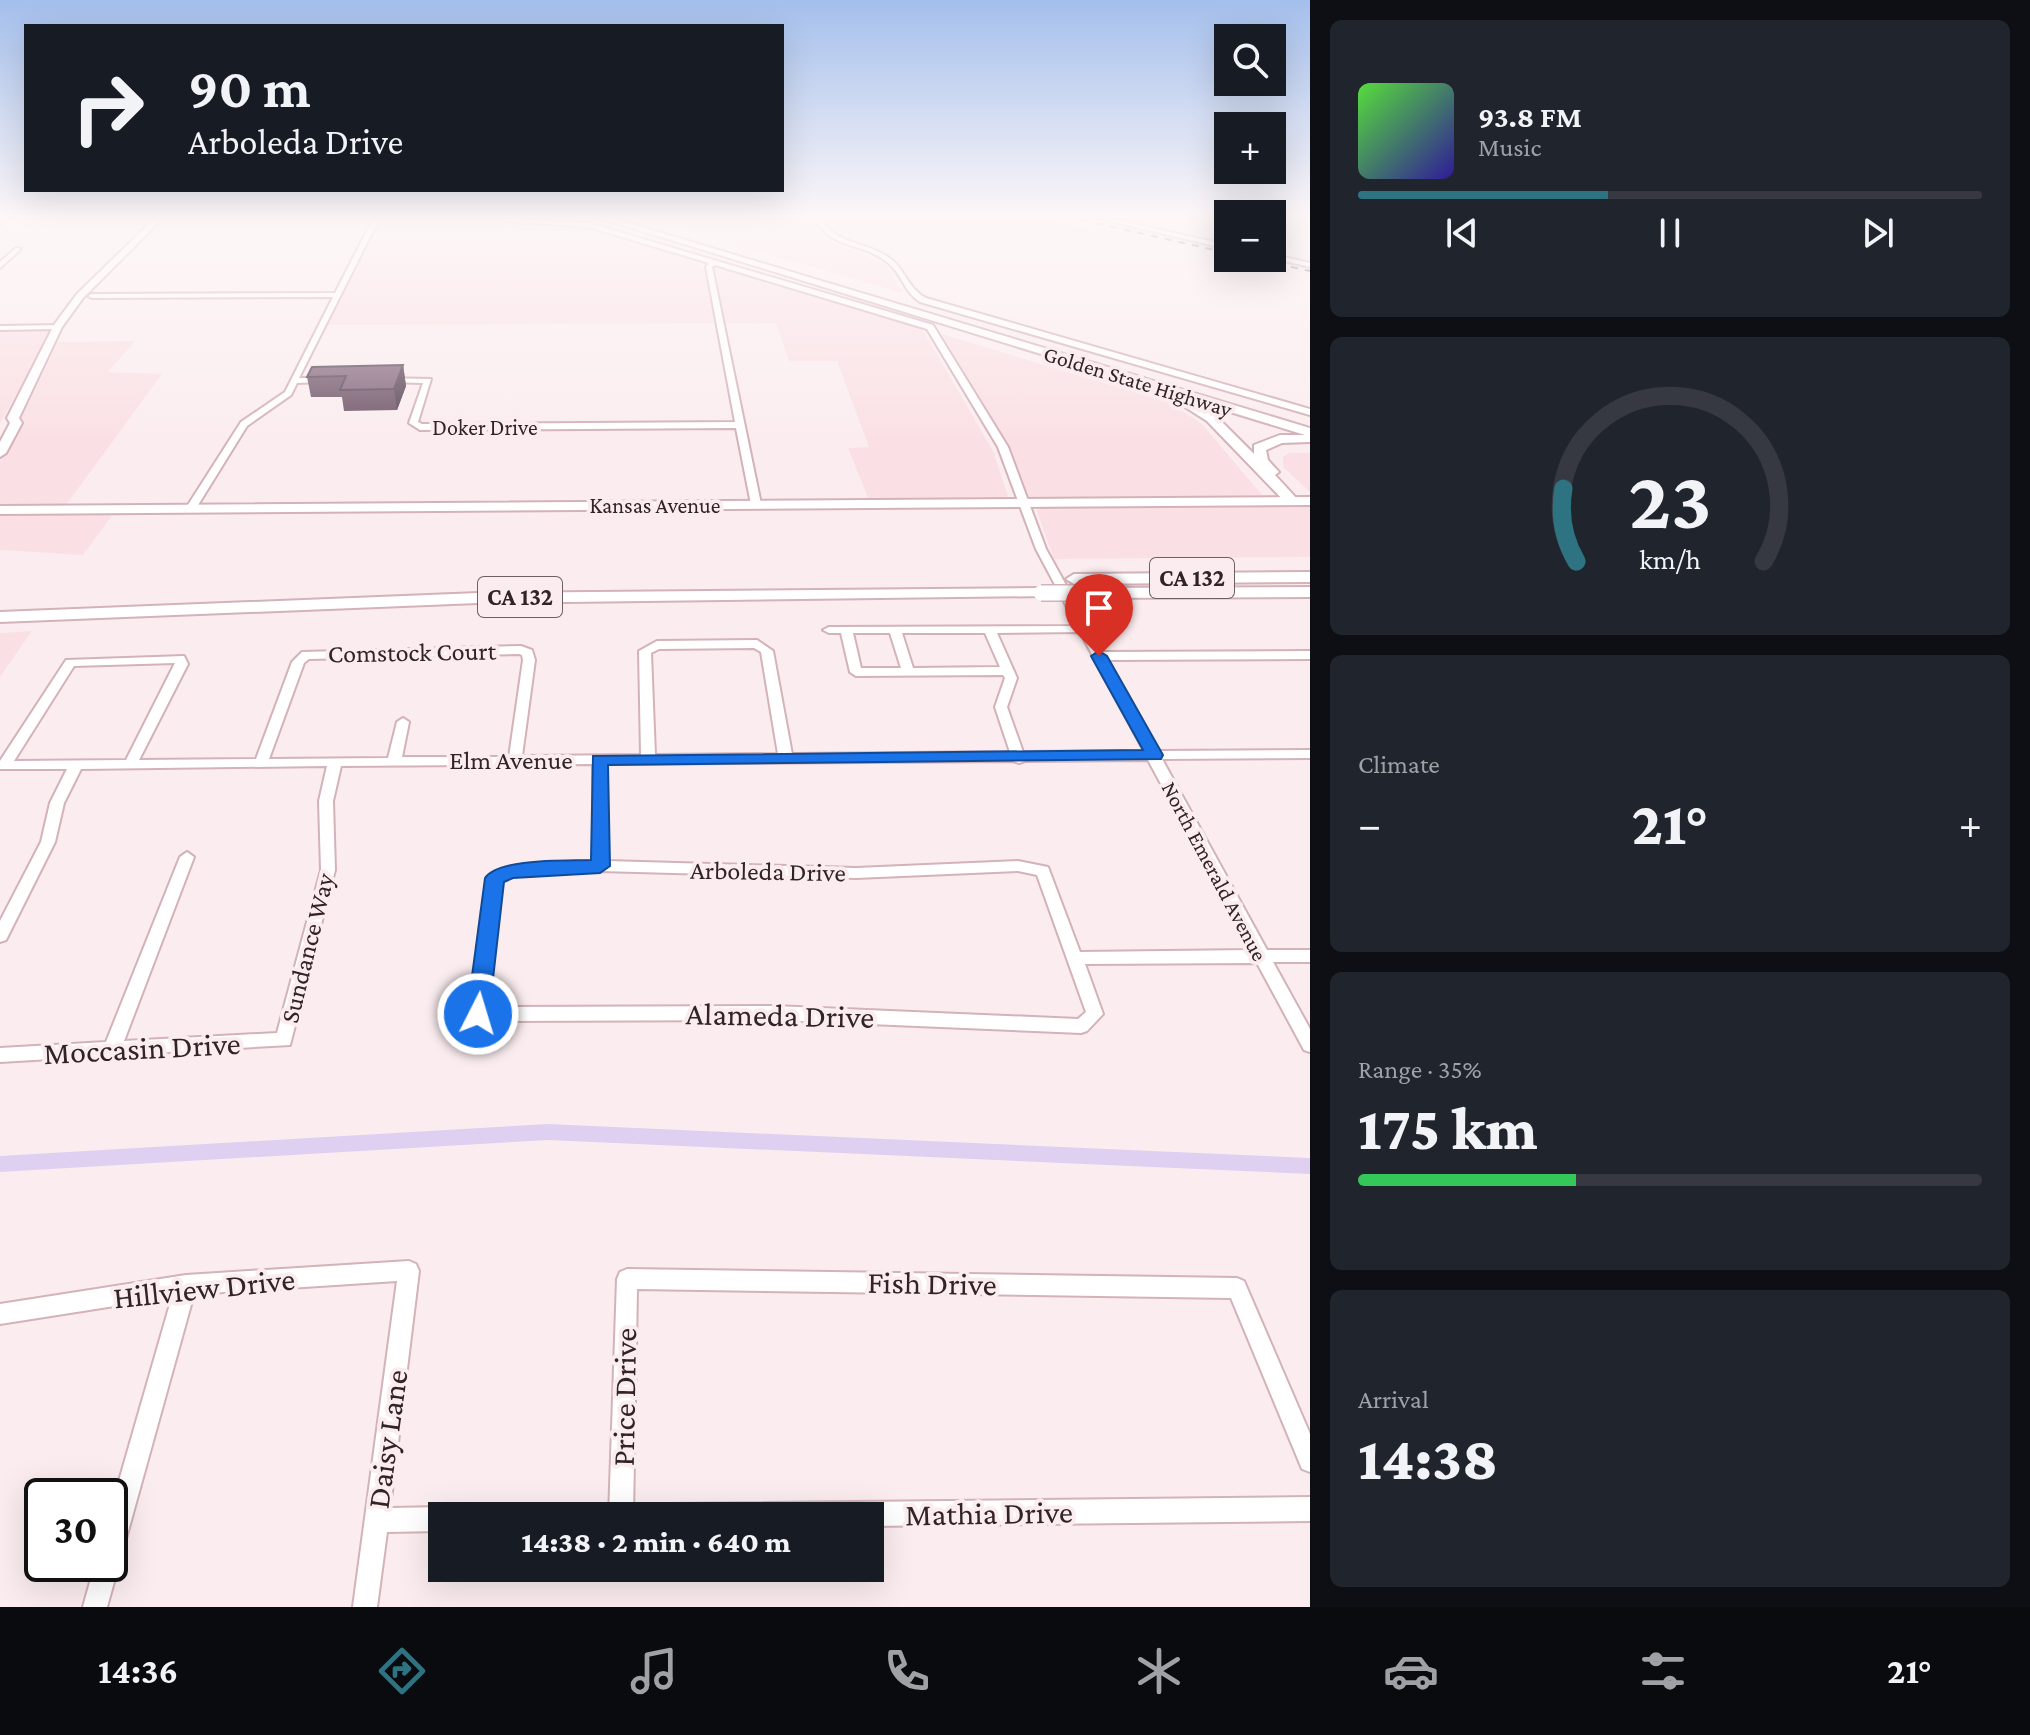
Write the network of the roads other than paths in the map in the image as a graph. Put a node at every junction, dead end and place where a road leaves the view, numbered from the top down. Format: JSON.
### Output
{"nodes":[{"id":1,"x":87,"y":292,"type":"edge"},
{"id":2,"x":89,"y":292,"type":"edge"},
{"id":3,"x":96,"y":292,"type":"edge"},
{"id":4,"x":340,"y":292,"type":"edge"},
{"id":5,"x":714,"y":292,"type":"edge"},
{"id":6,"x":816,"y":292,"type":"edge"},
{"id":7,"x":846,"y":292,"type":"edge"},
{"id":8,"x":872,"y":292,"type":"edge"},
{"id":9,"x":910,"y":292,"type":"edge"},
{"id":10,"x":339,"y":295,"type":"junction"},
{"id":11,"x":92,"y":296,"type":"junction"},
{"id":12,"x":57,"y":327,"type":"junction"},
{"id":13,"x":0,"y":328,"type":"edge"},
{"id":14,"x":1065,"y":359,"type":"junction"},
{"id":15,"x":335,"y":380,"type":"edge"},
{"id":16,"x":378,"y":380,"type":"edge"},
{"id":17,"x":295,"y":381,"type":"junction"},
{"id":18,"x":1310,"y":412,"type":"edge"},
{"id":19,"x":13,"y":418,"type":"junction"},
{"id":20,"x":1310,"y":421,"type":"edge"},
{"id":21,"x":738,"y":425,"type":"junction"},
{"id":22,"x":0,"y":429,"type":"edge"},
{"id":23,"x":1310,"y":432,"type":"edge"},
{"id":24,"x":1310,"y":439,"type":"edge"},
{"id":25,"x":0,"y":453,"type":"edge"},
{"id":26,"x":1292,"y":501,"type":"junction"},
{"id":27,"x":1310,"y":501,"type":"edge"},
{"id":28,"x":1025,"y":502,"type":"junction"},
{"id":29,"x":756,"y":504,"type":"junction"},
{"id":30,"x":191,"y":508,"type":"junction"},
{"id":31,"x":0,"y":510,"type":"edge"},
{"id":32,"x":1310,"y":577,"type":"edge"},
{"id":33,"x":1038,"y":586,"type":"junction"},
{"id":34,"x":1078,"y":586,"type":"junction"},
{"id":35,"x":1310,"y":593,"type":"edge"},
{"id":36,"x":0,"y":603,"type":"edge"},
{"id":37,"x":0,"y":617,"type":"edge"},
{"id":38,"x":989,"y":629,"type":"junction"},
{"id":39,"x":1084,"y":629,"type":"junction"},
{"id":40,"x":829,"y":630,"type":"dead end"},
{"id":41,"x":846,"y":630,"type":"junction"},
{"id":42,"x":895,"y":630,"type":"junction"},
{"id":43,"x":1310,"y":655,"type":"edge"},
{"id":44,"x":1099,"y":656,"type":"junction"},
{"id":45,"x":908,"y":671,"type":"junction"},
{"id":46,"x":1008,"y":671,"type":"junction"},
{"id":47,"x":403,"y":722,"type":"dead end"},
{"id":48,"x":1310,"y":754,"type":"edge"},
{"id":49,"x":1155,"y":755,"type":"junction"},
{"id":50,"x":1019,"y":759,"type":"junction"},
{"id":51,"x":515,"y":760,"type":"junction"},
{"id":52,"x":600,"y":760,"type":"junction"},
{"id":53,"x":648,"y":760,"type":"junction"},
{"id":54,"x":786,"y":760,"type":"junction"},
{"id":55,"x":394,"y":761,"type":"junction"},
{"id":56,"x":335,"y":762,"type":"junction"},
{"id":57,"x":261,"y":763,"type":"junction"},
{"id":58,"x":76,"y":764,"type":"junction"},
{"id":59,"x":130,"y":764,"type":"junction"},
{"id":60,"x":2,"y":765,"type":"edge"},
{"id":61,"x":187,"y":857,"type":"dead end"},
{"id":62,"x":600,"y":866,"type":"junction"},
{"id":63,"x":0,"y":936,"type":"edge"},
{"id":64,"x":1260,"y":956,"type":"junction"},
{"id":65,"x":1310,"y":956,"type":"edge"},
{"id":66,"x":1075,"y":958,"type":"junction"},
{"id":67,"x":478,"y":1014,"type":"joint"},
{"id":68,"x":284,"y":1040,"type":"joint"},
{"id":69,"x":1310,"y":1045,"type":"edge"},
{"id":70,"x":112,"y":1049,"type":"junction"},
{"id":71,"x":0,"y":1055,"type":"edge"},
{"id":72,"x":409,"y":1271,"type":"joint"},
{"id":73,"x":627,"y":1279,"type":"joint"},
{"id":74,"x":186,"y":1285,"type":"junction"},
{"id":75,"x":0,"y":1314,"type":"edge"},
{"id":76,"x":1310,"y":1461,"type":"edge"},
{"id":77,"x":128,"y":1490,"type":"edge"},
{"id":78,"x":621,"y":1502,"type":"edge"},
{"id":79,"x":1310,"y":1509,"type":"edge"},
{"id":80,"x":884,"y":1514,"type":"edge"},
{"id":81,"x":428,"y":1519,"type":"edge"},
{"id":82,"x":376,"y":1520,"type":"junction"},
{"id":83,"x":102,"y":1582,"type":"edge"},
{"id":84,"x":95,"y":1607,"type":"edge"},
{"id":85,"x":365,"y":1607,"type":"edge"}],
"edges":[{"from":1,"to":12,"type":"main road"},
{"from":2,"to":11,"type":"main road"},
{"from":3,"to":11,"type":"main road"},
{"from":4,"to":10,"type":"street"},
{"from":5,"to":21,"type":"street"},
{"from":6,"to":28,"type":"street","name":"North Emerald Avenue"},
{"from":7,"to":14,"type":"highway","name":"Golden State Highway"},
{"from":8,"to":20,"type":"highway","name":"Golden State Highway"},
{"from":9,"to":18,"type":"street"},
{"from":10,"to":11,"type":"street"},
{"from":10,"to":17,"type":"street"},
{"from":11,"to":12,"type":"main road"},
{"from":12,"to":13,"type":"street"},
{"from":12,"to":19,"type":"main road"},
{"from":14,"to":23,"type":"highway","name":"Golden State Highway"},
{"from":14,"to":26,"type":"highway"},
{"from":15,"to":17,"type":"street"},
{"from":16,"to":21,"type":"street","name":"Doker Drive"},
{"from":17,"to":30,"type":"street"},
{"from":19,"to":22,"type":"main road"},
{"from":19,"to":25,"type":"main road"},
{"from":21,"to":29,"type":"street"},
{"from":24,"to":26,"type":"highway"},
{"from":26,"to":27,"type":"main road","name":"Kansas Avenue"},
{"from":26,"to":28,"type":"main road","name":"Kansas Avenue"},
{"from":28,"to":29,"type":"main road","name":"Kansas Avenue"},
{"from":28,"to":39,"type":"street","name":"North Emerald Avenue"},
{"from":29,"to":30,"type":"main road","name":"Kansas Avenue"},
{"from":30,"to":31,"type":"main road","name":"Kansas Avenue"},
{"from":32,"to":34,"type":"highway","number":"CA 132"},
{"from":33,"to":34,"type":"highway","number":"CA 132","bridge":true},
{"from":33,"to":36,"type":"highway","number":"CA 132"},
{"from":33,"to":37,"type":"highway","number":"CA 132"},
{"from":34,"to":35,"type":"highway","number":"CA 132"},
{"from":38,"to":39,"type":"street"},
{"from":38,"to":42,"type":"street"},
{"from":38,"to":46,"type":"street"},
{"from":39,"to":44,"type":"street","name":"North Emerald Avenue"},
{"from":40,"to":41,"type":"street"},
{"from":41,"to":42,"type":"street"},
{"from":41,"to":45,"type":"street"},
{"from":42,"to":45,"type":"street"},
{"from":43,"to":44,"type":"street"},
{"from":44,"to":49,"type":"street","name":"North Emerald Avenue"},
{"from":45,"to":46,"type":"street"},
{"from":46,"to":50,"type":"street"},
{"from":47,"to":55,"type":"street"},
{"from":48,"to":49,"type":"street","name":"Elm Avenue"},
{"from":49,"to":50,"type":"street","name":"Elm Avenue"},
{"from":49,"to":64,"type":"street","name":"North Emerald Avenue"},
{"from":50,"to":54,"type":"street","name":"Elm Avenue"},
{"from":51,"to":52,"type":"street","name":"Elm Avenue"},
{"from":51,"to":55,"type":"street","name":"Elm Avenue"},
{"from":51,"to":57,"type":"street","name":"Comstock Court"},
{"from":52,"to":53,"type":"street","name":"Elm Avenue"},
{"from":52,"to":62,"type":"street"},
{"from":53,"to":54,"type":"street","name":"Elm Avenue"},
{"from":53,"to":54,"type":"street"},
{"from":55,"to":56,"type":"street","name":"Elm Avenue"},
{"from":56,"to":57,"type":"street","name":"Elm Avenue"},
{"from":56,"to":68,"type":"street","name":"Sundance Way"},
{"from":57,"to":59,"type":"street","name":"Elm Avenue"},
{"from":58,"to":59,"type":"street","name":"Elm Avenue"},
{"from":58,"to":60,"type":"street","name":"Elm Avenue"},
{"from":58,"to":63,"type":"street"},
{"from":59,"to":60,"type":"street"},
{"from":61,"to":70,"type":"street"},
{"from":62,"to":66,"type":"street","name":"Arboleda Drive"},
{"from":62,"to":67,"type":"street","name":"Arboleda Drive"},
{"from":64,"to":65,"type":"street"},
{"from":64,"to":66,"type":"street"},
{"from":64,"to":69,"type":"street","name":"North Emerald Avenue"},
{"from":66,"to":67,"type":"street","name":"Alameda Drive"},
{"from":68,"to":70,"type":"street","name":"Moccasin Drive"},
{"from":70,"to":71,"type":"street","name":"Moccasin Drive"},
{"from":72,"to":74,"type":"street","name":"Hillview Drive"},
{"from":72,"to":82,"type":"street","name":"Daisy Lane"},
{"from":73,"to":76,"type":"street","name":"Fish Drive"},
{"from":73,"to":78,"type":"street","name":"Price Drive"},
{"from":74,"to":75,"type":"street","name":"Hillview Drive"},
{"from":74,"to":77,"type":"street"},
{"from":79,"to":80,"type":"street","name":"Mathia Drive"},
{"from":81,"to":82,"type":"street"},
{"from":82,"to":85,"type":"street","name":"Daisy Lane"},
{"from":83,"to":84,"type":"street"}]}
